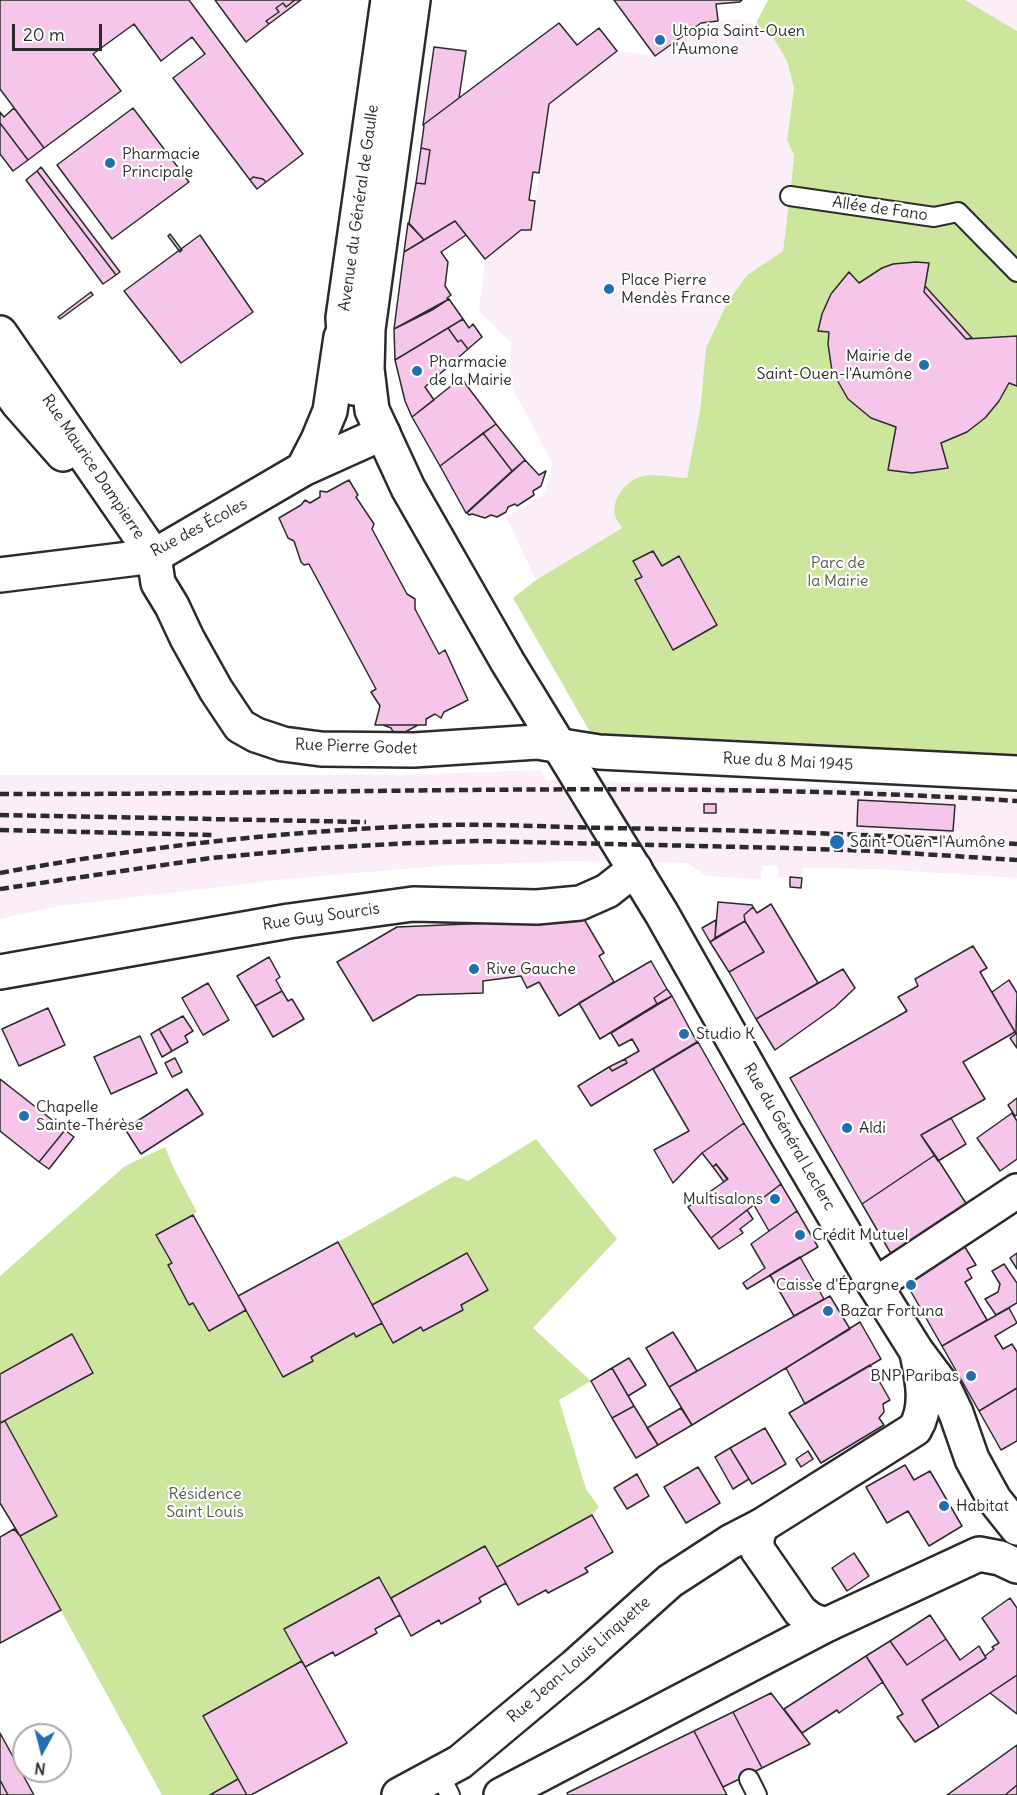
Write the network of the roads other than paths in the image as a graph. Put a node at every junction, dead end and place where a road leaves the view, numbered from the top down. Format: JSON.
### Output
{"nodes":[{"id":1,"x":388,"y":0,"type":"edge"},
{"id":2,"x":413,"y":0,"type":"edge"},
{"id":3,"x":790,"y":196,"type":"dead end"},
{"id":4,"x":1017,"y":272,"type":"edge"},
{"id":5,"x":343,"y":318,"type":"junction"},
{"id":6,"x":0,"y":333,"type":"edge"},
{"id":7,"x":0,"y":378,"type":"edge"},
{"id":8,"x":377,"y":422,"type":"junction"},
{"id":9,"x":303,"y":469,"type":"junction"},
{"id":10,"x":154,"y":556,"type":"junction"},
{"id":11,"x":0,"y":574,"type":"edge"},
{"id":12,"x":560,"y":745,"type":"junction"},
{"id":13,"x":1017,"y":773,"type":"edge"},
{"id":14,"x":635,"y":869,"type":"junction"},
{"id":15,"x":0,"y":972,"type":"edge"},
{"id":16,"x":1017,"y":1191,"type":"edge"},
{"id":17,"x":875,"y":1285,"type":"junction"},
{"id":18,"x":916,"y":1352,"type":"junction"},
{"id":19,"x":912,"y":1432,"type":"junction"},
{"id":20,"x":972,"y":1458,"type":"junction"},
{"id":21,"x":994,"y":1499,"type":"junction"},
{"id":22,"x":761,"y":1526,"type":"junction"},
{"id":23,"x":1017,"y":1528,"type":"edge"},
{"id":24,"x":1017,"y":1551,"type":"edge"},
{"id":25,"x":979,"y":1554,"type":"junction"},
{"id":26,"x":1017,"y":1566,"type":"edge"},
{"id":27,"x":828,"y":1624,"type":"junction"},
{"id":28,"x":444,"y":1784,"type":"edge"},
{"id":29,"x":399,"y":1795,"type":"edge"},
{"id":30,"x":501,"y":1795,"type":"edge"}],
"edges":[{"from":1,"to":5,"type":"street","name":"Avenue du Général de Gaulle"},
{"from":2,"to":8,"type":"street","name":"Avenue du Général de Gaulle"},
{"from":3,"to":4,"type":"lane","name":"Allée de Fano"},
{"from":5,"to":8,"type":"street","name":"Avenue du Général de Gaulle"},
{"from":5,"to":9,"type":"street"},
{"from":6,"to":10,"type":"street","name":"Rue Maurice Dampierre"},
{"from":7,"to":10,"type":"street","name":"Rue Maurice Dampierre"},
{"from":8,"to":9,"type":"street","name":"Rue des Écoles"},
{"from":8,"to":12,"type":"street","name":"Avenue du Général de Gaulle"},
{"from":9,"to":10,"type":"street","name":"Rue des Écoles"},
{"from":10,"to":11,"type":"street","name":"Rue des Écoles"},
{"from":10,"to":12,"type":"street","name":"Rue Pierre Godet"},
{"from":12,"to":13,"type":"street","name":"Rue du 8 Mai 1945"},
{"from":12,"to":14,"type":"street","name":"Rue du Général Leclerc"},
{"from":14,"to":15,"type":"street","name":"Rue Guy Sourcis"},
{"from":14,"to":17,"type":"street","name":"Rue du Général Leclerc"},
{"from":16,"to":17,"type":"street"},
{"from":17,"to":18,"type":"street","name":"Rue du Général Leclerc"},
{"from":18,"to":19,"type":"street"},
{"from":18,"to":20,"type":"street","name":"Rue du Général Leclerc"},
{"from":19,"to":20,"type":"street"},
{"from":19,"to":22,"type":"street","name":"Rue Jean-Louis Linquette"},
{"from":20,"to":21,"type":"street","name":"Rue du Général Leclerc"},
{"from":21,"to":23,"type":"street","name":"Rue du Général Leclerc"},
{"from":21,"to":25,"type":"street"},
{"from":22,"to":27,"type":"street"},
{"from":22,"to":28,"type":"street","name":"Rue Jean-Louis Linquette"},
{"from":24,"to":25,"type":"street"},
{"from":25,"to":26,"type":"street"},
{"from":25,"to":27,"type":"street"},
{"from":27,"to":30,"type":"street"},
{"from":28,"to":29,"type":"street","name":"Rue Jean-Louis Linquette"}]}
